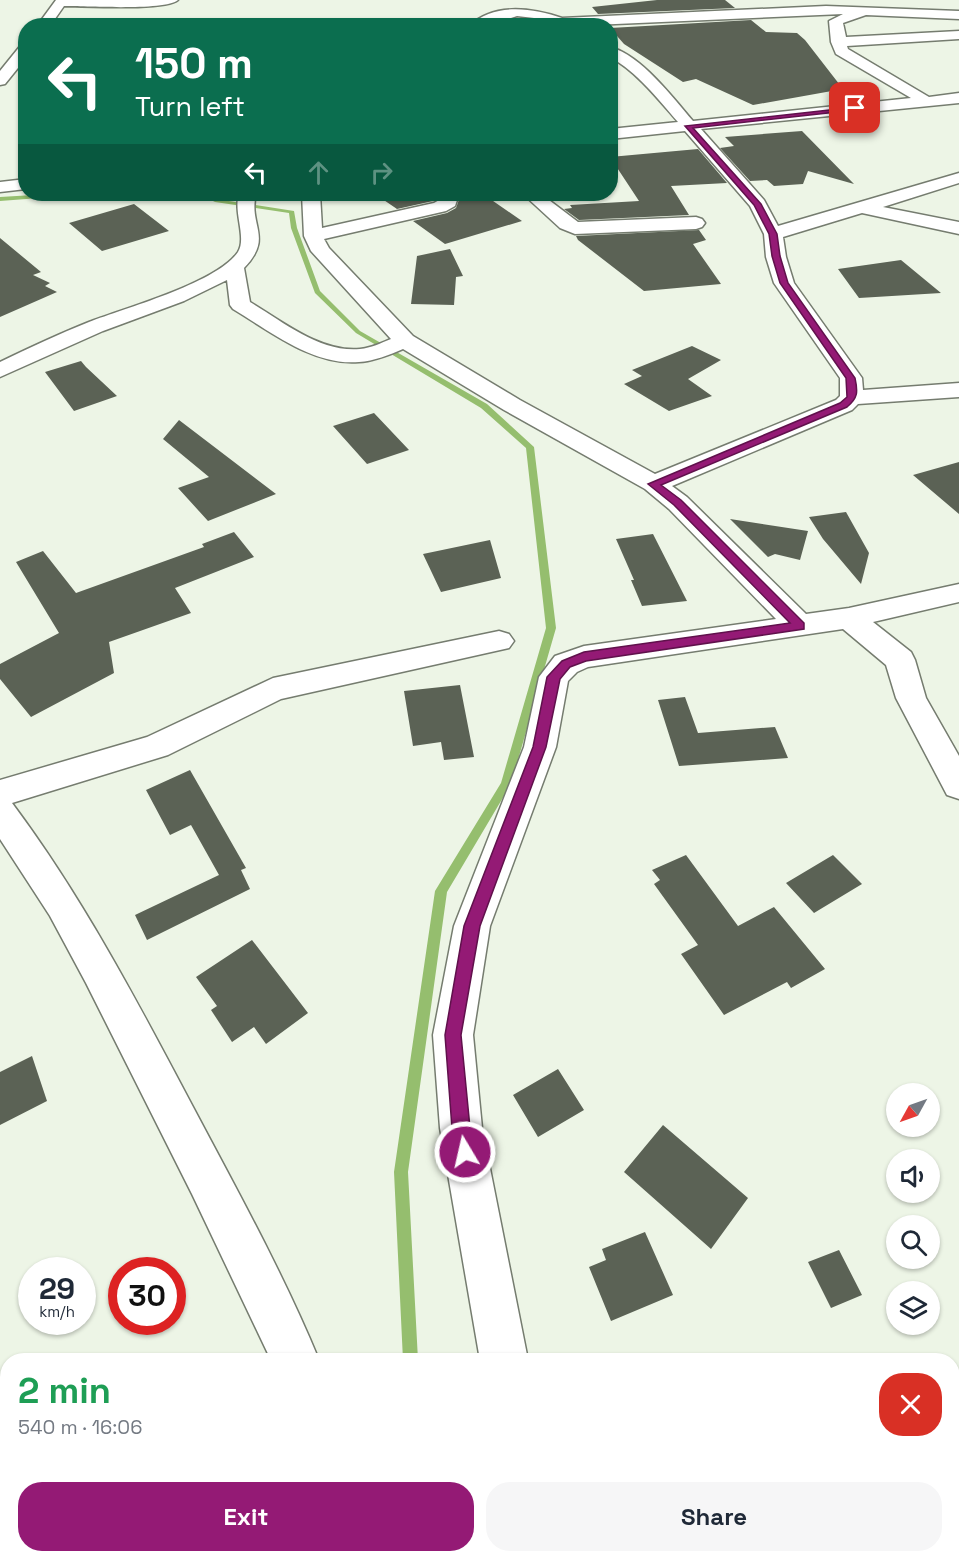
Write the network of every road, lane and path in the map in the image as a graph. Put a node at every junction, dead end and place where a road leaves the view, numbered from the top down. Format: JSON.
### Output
{"nodes":[{"id":1,"x":172,"y":0,"type":"edge"},
{"id":2,"x":61,"y":1,"type":"edge"},
{"id":3,"x":869,"y":10,"type":"junction"},
{"id":4,"x":944,"y":14,"type":"junction"},
{"id":5,"x":959,"y":15,"type":"edge"},
{"id":6,"x":49,"y":18,"type":"edge"},
{"id":7,"x":488,"y":18,"type":"edge"},
{"id":8,"x":545,"y":18,"type":"edge"},
{"id":9,"x":618,"y":21,"type":"edge"},
{"id":10,"x":959,"y":28,"type":"edge"},
{"id":11,"x":959,"y":35,"type":"edge"},
{"id":12,"x":838,"y":42,"type":"junction"},
{"id":13,"x":618,"y":56,"type":"edge"},
{"id":14,"x":18,"y":61,"type":"edge"},
{"id":15,"x":0,"y":81,"type":"edge"},
{"id":16,"x":959,"y":98,"type":"edge"},
{"id":17,"x":926,"y":101,"type":"junction"},
{"id":18,"x":688,"y":126,"type":"junction"},
{"id":19,"x":618,"y":133,"type":"edge"},
{"id":20,"x":959,"y":178,"type":"edge"},
{"id":21,"x":18,"y":185,"type":"edge"},
{"id":22,"x":0,"y":187,"type":"edge"},
{"id":23,"x":244,"y":201,"type":"edge"},
{"id":24,"x":310,"y":201,"type":"edge"},
{"id":25,"x":449,"y":201,"type":"edge"},
{"id":26,"x":539,"y":201,"type":"edge"},
{"id":27,"x":859,"y":207,"type":"junction"},
{"id":28,"x":696,"y":223,"type":"dead end"},
{"id":29,"x":959,"y":228,"type":"edge"},
{"id":30,"x":773,"y":234,"type":"junction"},
{"id":31,"x":313,"y":236,"type":"junction"},
{"id":32,"x":235,"y":268,"type":"junction"},
{"id":33,"x":176,"y":297,"type":"junction"},
{"id":34,"x":240,"y":305,"type":"junction"},
{"id":35,"x":405,"y":341,"type":"junction"},
{"id":36,"x":0,"y":369,"type":"edge"},
{"id":37,"x":959,"y":390,"type":"edge"},
{"id":38,"x":852,"y":398,"type":"junction"},
{"id":39,"x":654,"y":484,"type":"junction"},
{"id":40,"x":959,"y":593,"type":"edge"},
{"id":41,"x":849,"y":618,"type":"junction"},
{"id":42,"x":800,"y":626,"type":"junction"},
{"id":43,"x":499,"y":641,"type":"dead end"},
{"id":44,"x":959,"y":786,"type":"edge"},
{"id":45,"x":0,"y":793,"type":"edge"},
{"id":46,"x":0,"y":812,"type":"edge"},
{"id":47,"x":293,"y":1353,"type":"edge"},
{"id":48,"x":503,"y":1353,"type":"edge"}],
"edges":[{"from":1,"to":2,"type":"street"},
{"from":2,"to":6,"type":"street"},
{"from":3,"to":4,"type":"street"},
{"from":3,"to":9,"type":"street"},
{"from":3,"to":12,"type":"street"},
{"from":4,"to":5,"type":"street"},
{"from":4,"to":10,"type":"street"},
{"from":7,"to":8,"type":"street"},
{"from":11,"to":12,"type":"street"},
{"from":12,"to":17,"type":"street"},
{"from":13,"to":18,"type":"street"},
{"from":14,"to":15,"type":"street"},
{"from":16,"to":17,"type":"street"},
{"from":17,"to":18,"type":"street"},
{"from":18,"to":19,"type":"street"},
{"from":18,"to":30,"type":"street"},
{"from":20,"to":27,"type":"street"},
{"from":21,"to":22,"type":"street"},
{"from":23,"to":32,"type":"street"},
{"from":24,"to":31,"type":"street"},
{"from":25,"to":31,"type":"street"},
{"from":26,"to":28,"type":"street"},
{"from":27,"to":29,"type":"street"},
{"from":27,"to":30,"type":"street"},
{"from":30,"to":38,"type":"street"},
{"from":31,"to":35,"type":"street"},
{"from":32,"to":33,"type":"street"},
{"from":32,"to":34,"type":"street"},
{"from":33,"to":34,"type":"street"},
{"from":33,"to":36,"type":"street"},
{"from":34,"to":35,"type":"street"},
{"from":35,"to":39,"type":"street"},
{"from":37,"to":38,"type":"street"},
{"from":38,"to":39,"type":"street"},
{"from":39,"to":42,"type":"street"},
{"from":40,"to":41,"type":"street"},
{"from":41,"to":42,"type":"street"},
{"from":41,"to":44,"type":"street"},
{"from":42,"to":48,"type":"street"},
{"from":43,"to":45,"type":"street"},
{"from":46,"to":47,"type":"street"}]}
